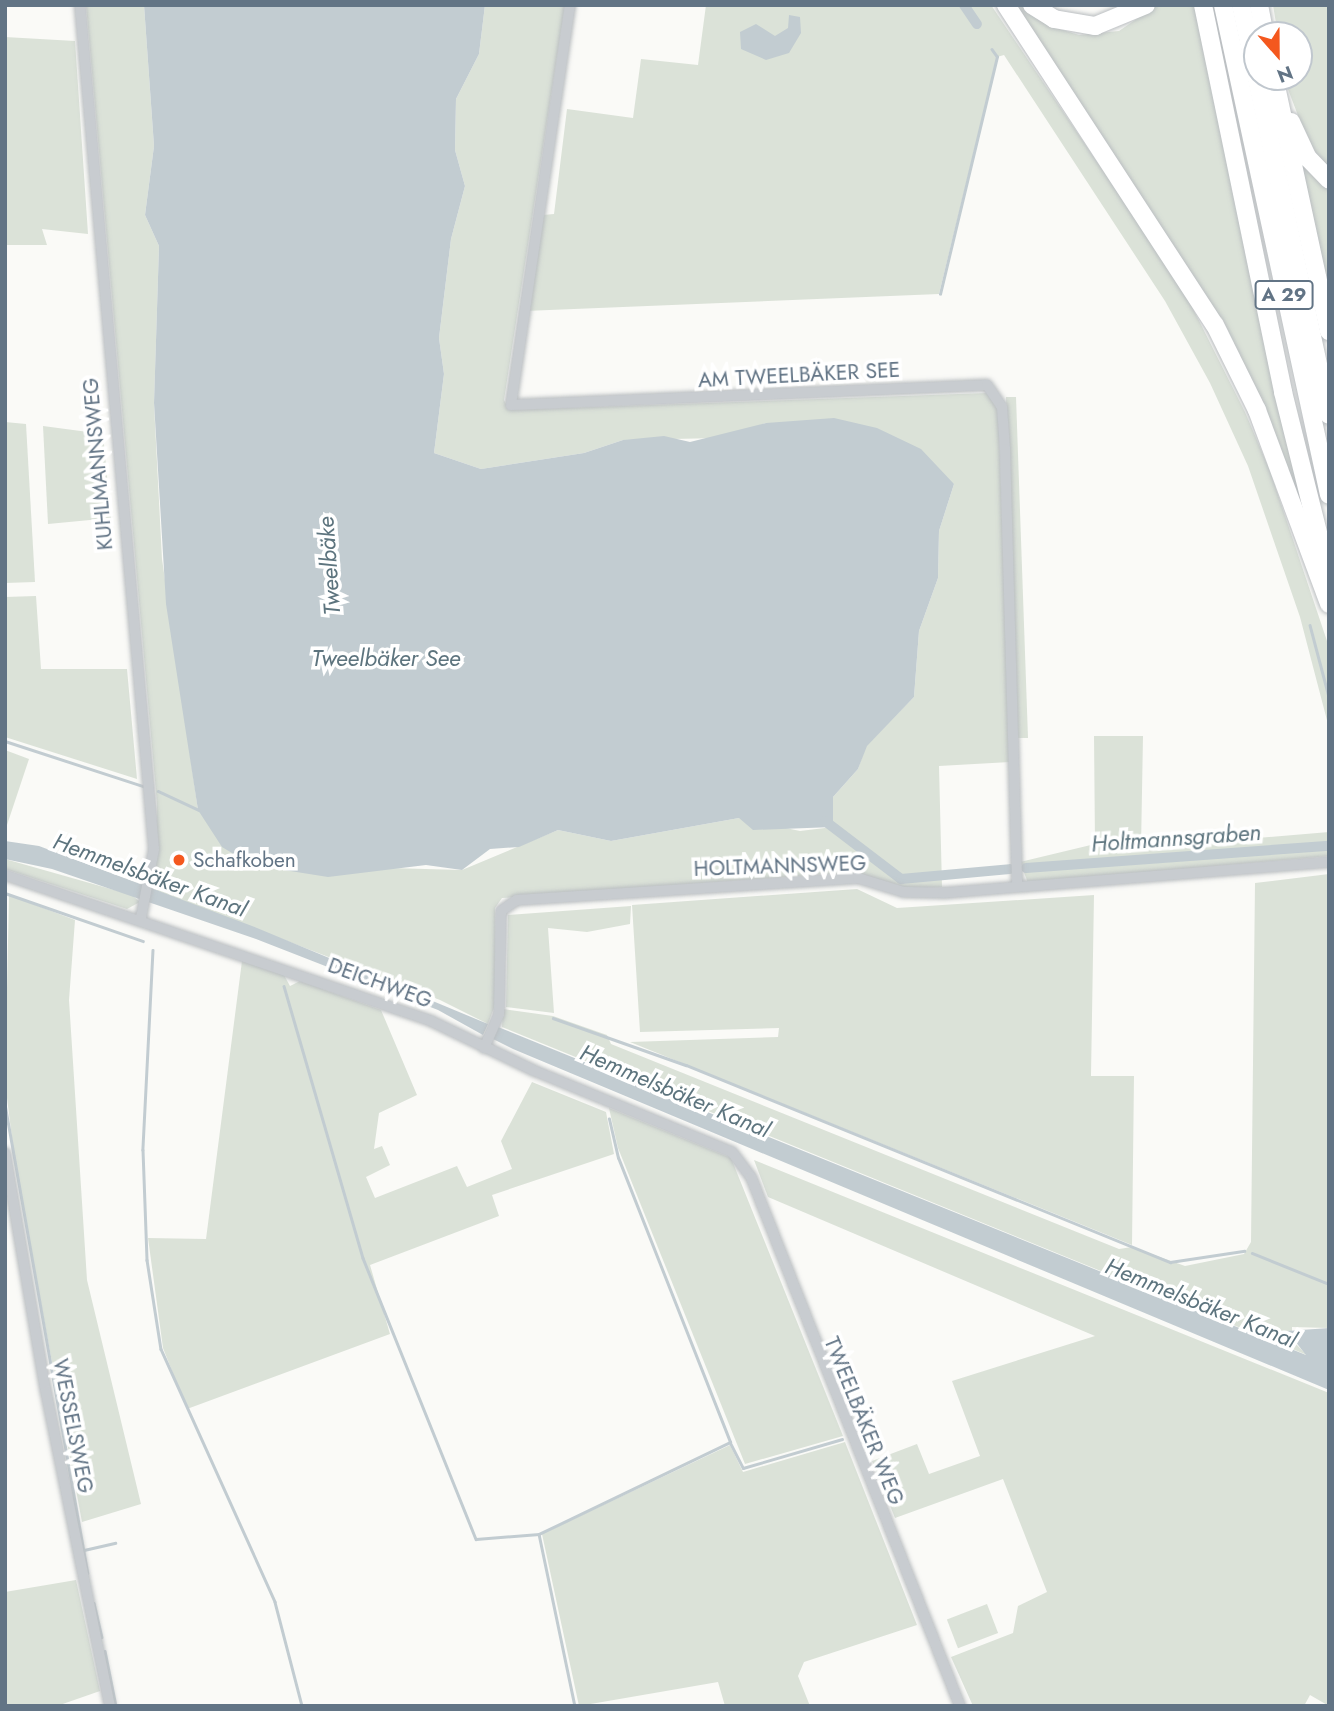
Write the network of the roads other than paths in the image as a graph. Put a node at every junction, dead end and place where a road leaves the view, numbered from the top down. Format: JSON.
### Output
{"nodes":[{"id":1,"x":80,"y":5,"type":"edge"},
{"id":2,"x":570,"y":5,"type":"edge"},
{"id":3,"x":1006,"y":5,"type":"edge"},
{"id":4,"x":1032,"y":5,"type":"edge"},
{"id":5,"x":1146,"y":5,"type":"edge"},
{"id":6,"x":1203,"y":5,"type":"edge"},
{"id":7,"x":1223,"y":5,"type":"edge"},
{"id":8,"x":1241,"y":5,"type":"edge"},
{"id":9,"x":1277,"y":91,"type":"edge"},
{"id":10,"x":1284,"y":91,"type":"edge"},
{"id":11,"x":1329,"y":180,"type":"edge"},
{"id":12,"x":1329,"y":331,"type":"edge"},
{"id":13,"x":1329,"y":415,"type":"edge"},
{"id":14,"x":1329,"y":495,"type":"edge"},
{"id":15,"x":1329,"y":578,"type":"edge"},
{"id":16,"x":1329,"y":604,"type":"edge"},
{"id":17,"x":1329,"y":862,"type":"edge"},
{"id":18,"x":5,"y":874,"type":"edge"},
{"id":19,"x":1017,"y":887,"type":"junction"},
{"id":20,"x":143,"y":914,"type":"junction"},
{"id":21,"x":484,"y":1048,"type":"junction"},
{"id":22,"x":733,"y":1152,"type":"joint"},
{"id":23,"x":5,"y":1153,"type":"edge"},
{"id":24,"x":110,"y":1706,"type":"edge"},
{"id":25,"x":960,"y":1706,"type":"edge"}],
"edges":[{"from":1,"to":20,"type":"street","name":"KUHLMANNSWEG"},
{"from":2,"to":19,"type":"street","name":"AM TWEELBÄKER SEE"},
{"from":3,"to":16,"type":"highway"},
{"from":4,"to":5,"type":"highway"},
{"from":6,"to":15,"type":"highway"},
{"from":7,"to":14,"type":"highway","number":"A 29"},
{"from":8,"to":13,"type":"highway","number":"A 29"},
{"from":9,"to":12,"type":"highway"},
{"from":10,"to":11,"type":"highway"},
{"from":17,"to":19,"type":"street","name":"HOLTMANNSWEG"},
{"from":18,"to":20,"type":"street","name":"DEICHWEG"},
{"from":19,"to":21,"type":"street","name":"HOLTMANNSWEG"},
{"from":20,"to":21,"type":"street","name":"DEICHWEG"},
{"from":21,"to":22,"type":"street","name":"DEICHWEG"},
{"from":22,"to":25,"type":"street","name":"TWEELBÄKER WEG"},
{"from":23,"to":24,"type":"street","name":"WESSELSWEG"}]}
